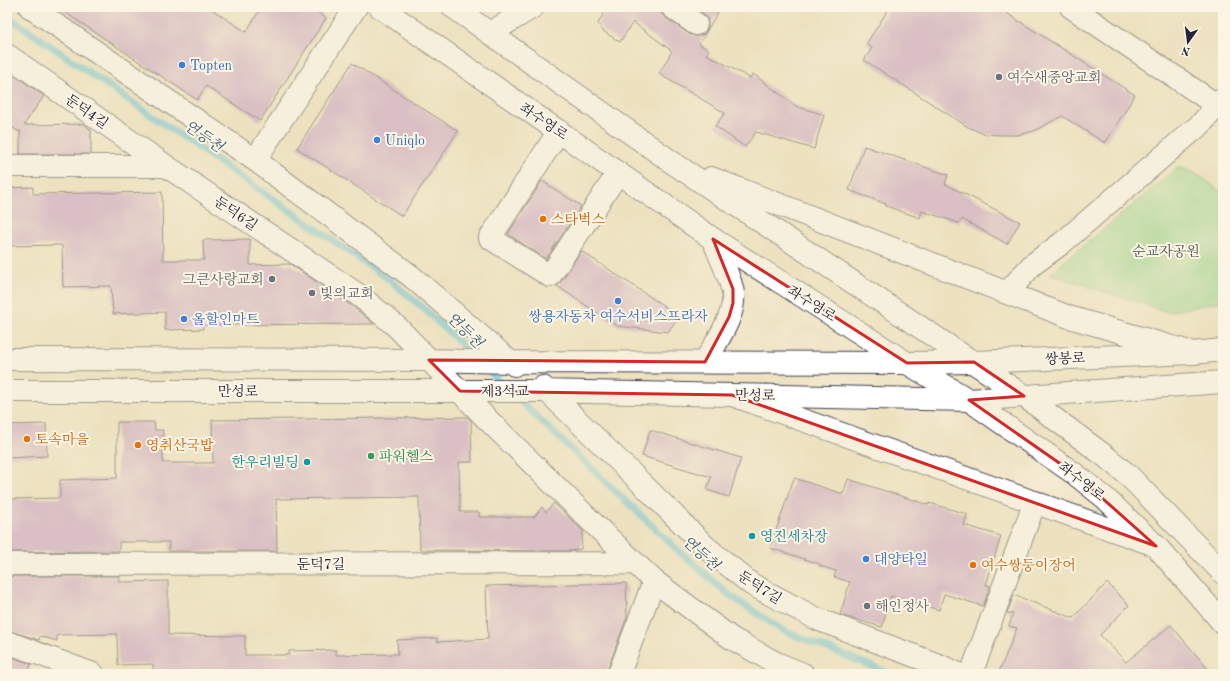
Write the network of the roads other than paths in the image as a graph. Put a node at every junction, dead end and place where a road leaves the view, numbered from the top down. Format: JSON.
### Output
{"nodes":[{"id":1,"x":30,"y":7,"type":"edge"},
{"id":2,"x":356,"y":7,"type":"edge"},
{"id":3,"x":380,"y":7,"type":"edge"},
{"id":4,"x":453,"y":7,"type":"edge"},
{"id":5,"x":533,"y":7,"type":"edge"},
{"id":6,"x":672,"y":7,"type":"edge"},
{"id":7,"x":1071,"y":7,"type":"edge"},
{"id":8,"x":696,"y":24,"type":"dead end"},
{"id":9,"x":490,"y":33,"type":"junction"},
{"id":10,"x":7,"y":55,"type":"edge"},
{"id":11,"x":1220,"y":102,"type":"edge"},
{"id":12,"x":559,"y":131,"type":"junction"},
{"id":13,"x":254,"y":160,"type":"junction"},
{"id":14,"x":673,"y":163,"type":"junction"},
{"id":15,"x":7,"y":166,"type":"edge"},
{"id":16,"x":166,"y":166,"type":"junction"},
{"id":17,"x":618,"y":173,"type":"junction"},
{"id":18,"x":713,"y":239,"type":"junction"},
{"id":19,"x":1007,"y":293,"type":"junction"},
{"id":20,"x":1223,"y":350,"type":"edge"},
{"id":21,"x":1193,"y":353,"type":"junction"},
{"id":22,"x":7,"y":360,"type":"edge"},
{"id":23,"x":429,"y":360,"type":"junction"},
{"id":24,"x":502,"y":361,"type":"junction"},
{"id":25,"x":705,"y":362,"type":"junction"},
{"id":26,"x":974,"y":362,"type":"junction"},
{"id":27,"x":907,"y":363,"type":"junction"},
{"id":28,"x":1223,"y":382,"type":"edge"},
{"id":29,"x":7,"y":391,"type":"edge"},
{"id":30,"x":464,"y":391,"type":"junction"},
{"id":31,"x":544,"y":392,"type":"junction"},
{"id":32,"x":732,"y":395,"type":"junction"},
{"id":33,"x":1024,"y":396,"type":"junction"},
{"id":34,"x":969,"y":400,"type":"junction"},
{"id":35,"x":1035,"y":502,"type":"junction"},
{"id":36,"x":1156,"y":546,"type":"junction"},
{"id":37,"x":635,"y":563,"type":"junction"},
{"id":38,"x":7,"y":564,"type":"edge"},
{"id":39,"x":1223,"y":573,"type":"edge"},
{"id":40,"x":654,"y":581,"type":"junction"},
{"id":41,"x":1223,"y":623,"type":"edge"},
{"id":42,"x":7,"y":642,"type":"edge"},
{"id":43,"x":93,"y":674,"type":"edge"},
{"id":44,"x":619,"y":674,"type":"edge"},
{"id":45,"x":803,"y":674,"type":"edge"},
{"id":46,"x":959,"y":674,"type":"edge"},
{"id":47,"x":971,"y":674,"type":"edge"}],
"edges":[{"from":1,"to":13,"type":"street","name":"둔덕7길"},
{"from":2,"to":13,"type":"street"},
{"from":3,"to":12,"type":"street","name":"좌수영로"},
{"from":4,"to":9,"type":"street"},
{"from":5,"to":9,"type":"street"},
{"from":6,"to":8,"type":"street"},
{"from":7,"to":11,"type":"street"},
{"from":9,"to":14,"type":"street"},
{"from":10,"to":16,"type":"street","name":"둔덕4길"},
{"from":11,"to":19,"type":"street"},
{"from":12,"to":17,"type":"street","name":"좌수영로"},
{"from":12,"to":17,"type":"street"},
{"from":13,"to":24,"type":"street","name":"둔덕7길"},
{"from":14,"to":19,"type":"street"},
{"from":14,"to":26,"type":"street"},
{"from":15,"to":16,"type":"street"},
{"from":16,"to":23,"type":"street","name":"둔덕6길"},
{"from":17,"to":18,"type":"street","name":"좌수영로"},
{"from":18,"to":25,"type":"street"},
{"from":18,"to":27,"type":"street","name":"좌수영로"},
{"from":19,"to":21,"type":"street"},
{"from":20,"to":21,"type":"street","name":"쌍봉로"},
{"from":21,"to":26,"type":"street","name":"쌍봉로"},
{"from":22,"to":23,"type":"street"},
{"from":23,"to":24,"type":"street"},
{"from":23,"to":30,"type":"street"},
{"from":24,"to":25,"type":"street"},
{"from":24,"to":31,"type":"street","name":"둔덕7길"},
{"from":25,"to":27,"type":"street"},
{"from":26,"to":27,"type":"street","name":"쌍봉로"},
{"from":26,"to":33,"type":"street"},
{"from":27,"to":34,"type":"street","name":"좌수영로"},
{"from":28,"to":33,"type":"street"},
{"from":29,"to":30,"type":"street","name":"만성로"},
{"from":30,"to":31,"type":"street","name":"제3석교"},
{"from":30,"to":37,"type":"street"},
{"from":31,"to":32,"type":"street","name":"만성로"},
{"from":31,"to":46,"type":"street","name":"둔덕7길"},
{"from":32,"to":34,"type":"street","name":"만성로"},
{"from":32,"to":35,"type":"street"},
{"from":33,"to":34,"type":"street"},
{"from":33,"to":39,"type":"street"},
{"from":34,"to":36,"type":"street","name":"좌수영로"},
{"from":35,"to":36,"type":"street"},
{"from":35,"to":47,"type":"street"},
{"from":36,"to":41,"type":"street","name":"좌수영로"},
{"from":37,"to":38,"type":"street","name":"둔덕7길"},
{"from":37,"to":40,"type":"street"},
{"from":40,"to":44,"type":"street"},
{"from":40,"to":45,"type":"street"},
{"from":42,"to":43,"type":"street"}]}
